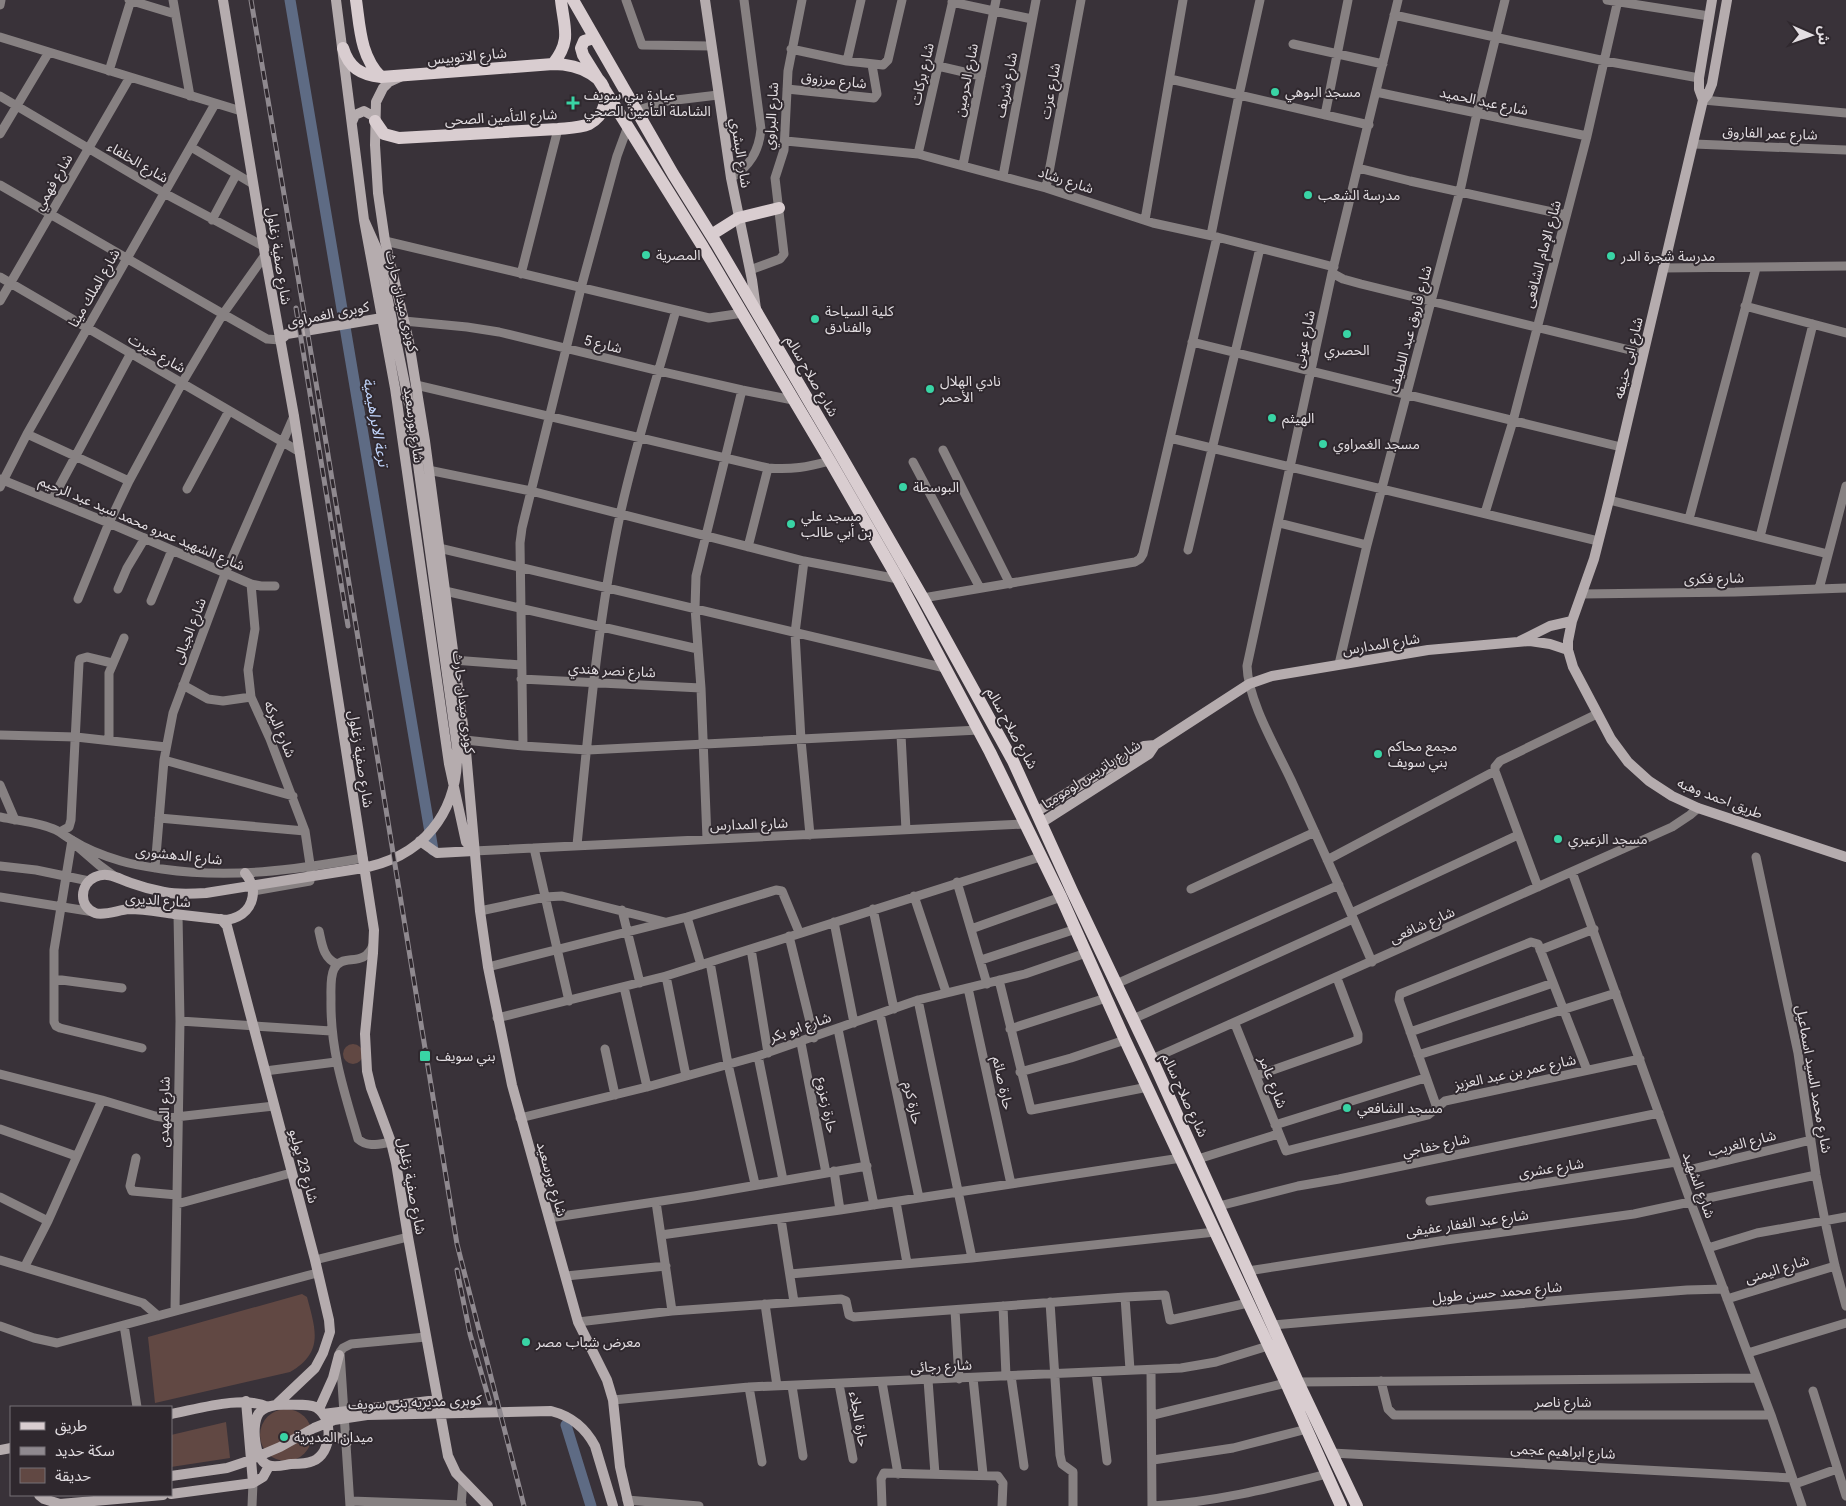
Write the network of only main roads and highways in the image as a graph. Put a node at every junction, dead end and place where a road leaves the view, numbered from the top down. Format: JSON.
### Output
{"nodes":[{"id":1,"x":223,"y":0,"type":"edge"},
{"id":2,"x":336,"y":0,"type":"edge"},
{"id":3,"x":356,"y":0,"type":"edge"},
{"id":4,"x":561,"y":0,"type":"edge"},
{"id":5,"x":573,"y":0,"type":"edge"},
{"id":6,"x":705,"y":0,"type":"edge"},
{"id":7,"x":1712,"y":0,"type":"edge"},
{"id":8,"x":1727,"y":0,"type":"edge"},
{"id":9,"x":594,"y":38,"type":"junction"},
{"id":10,"x":343,"y":48,"type":"junction"},
{"id":11,"x":553,"y":64,"type":"junction"},
{"id":12,"x":404,"y":76,"type":"junction"},
{"id":13,"x":380,"y":77,"type":"junction"},
{"id":14,"x":602,"y":83,"type":"junction"},
{"id":15,"x":1703,"y":100,"type":"junction"},
{"id":16,"x":375,"y":121,"type":"junction"},
{"id":17,"x":352,"y":125,"type":"junction"},
{"id":18,"x":779,"y":208,"type":"road end"},
{"id":19,"x":738,"y":218,"type":"junction"},
{"id":20,"x":364,"y":220,"type":"junction"},
{"id":21,"x":711,"y":235,"type":"junction"},
{"id":22,"x":756,"y":310,"type":"junction"},
{"id":23,"x":382,"y":318,"type":"junction"},
{"id":24,"x":280,"y":340,"type":"junction"},
{"id":25,"x":423,"y":590,"type":"junction"},
{"id":26,"x":444,"y":591,"type":"junction"},
{"id":27,"x":1572,"y":621,"type":"junction"},
{"id":28,"x":1520,"y":641,"type":"junction"},
{"id":29,"x":1568,"y":650,"type":"junction"},
{"id":30,"x":1249,"y":684,"type":"joint"},
{"id":31,"x":1038,"y":817,"type":"junction"},
{"id":32,"x":420,"y":841,"type":"dead end"},
{"id":33,"x":474,"y":851,"type":"junction"},
{"id":34,"x":1846,"y":857,"type":"edge"},
{"id":35,"x":245,"y":873,"type":"road end"},
{"id":36,"x":114,"y":876,"type":"joint"},
{"id":37,"x":221,"y":919,"type":"junction"},
{"id":38,"x":339,"y":1355,"type":"road end"},
{"id":39,"x":1292,"y":1382,"type":"junction"},
{"id":40,"x":246,"y":1401,"type":"junction"},
{"id":41,"x":438,"y":1405,"type":"junction"},
{"id":42,"x":272,"y":1406,"type":"junction"},
{"id":43,"x":172,"y":1414,"type":"edge"},
{"id":44,"x":325,"y":1420,"type":"junction"},
{"id":45,"x":347,"y":1442,"type":"road end"},
{"id":46,"x":269,"y":1466,"type":"junction"},
{"id":47,"x":172,"y":1476,"type":"edge"},
{"id":48,"x":253,"y":1483,"type":"junction"},
{"id":49,"x":172,"y":1494,"type":"edge"},
{"id":50,"x":41,"y":1496,"type":"edge"},
{"id":51,"x":61,"y":1496,"type":"edge"},
{"id":52,"x":103,"y":1496,"type":"edge"},
{"id":53,"x":157,"y":1496,"type":"edge"},
{"id":54,"x":79,"y":1502,"type":"junction"},
{"id":55,"x":96,"y":1502,"type":"junction"},
{"id":56,"x":114,"y":1503,"type":"edge"},
{"id":57,"x":628,"y":1503,"type":"edge"},
{"id":58,"x":488,"y":1506,"type":"edge"},
{"id":59,"x":613,"y":1506,"type":"edge"},
{"id":60,"x":1341,"y":1506,"type":"edge"},
{"id":61,"x":1357,"y":1506,"type":"edge"}],
"edges":[{"from":1,"to":24,"type":"main road","name":"شارع صفية زغلول"},
{"from":2,"to":10,"type":"main road","name":"شارع بورسعيد"},
{"from":3,"to":13,"type":"main road"},
{"from":4,"to":11,"type":"main road"},
{"from":5,"to":9,"type":"main road","name":"شارع صلاح سالم"},
{"from":6,"to":19,"type":"main road","name":"شارع البشري"},
{"from":7,"to":15,"type":"main road"},
{"from":8,"to":15,"type":"main road"},
{"from":9,"to":14,"type":"main road","name":"شارع صلاح سالم"},
{"from":9,"to":21,"type":"main road","name":"شارع صلاح سالم"},
{"from":10,"to":13,"type":"main road","name":"شارع الاتوبيس"},
{"from":10,"to":17,"type":"main road","name":"شارع بورسعيد"},
{"from":11,"to":12,"type":"main road","name":"شارع الاتوبيس"},
{"from":11,"to":14,"type":"main road","name":"شارع الاتوبيس"},
{"from":12,"to":13,"type":"main road","name":"شارع الاتوبيس"},
{"from":12,"to":16,"type":"main road","name":"شارع بورسعيد"},
{"from":14,"to":16,"type":"main road","name":"شارع التأمين الصحى"},
{"from":14,"to":39,"type":"main road","name":"شارع صلاح سالم"},
{"from":15,"to":27,"type":"main road","name":"شارع ابى حنيفه"},
{"from":16,"to":17,"type":"main road"},
{"from":16,"to":26,"type":"main road","name":"شارع بورسعيد"},
{"from":17,"to":20,"type":"main road","name":"شارع بورسعيد"},
{"from":18,"to":19,"type":"main road"},
{"from":19,"to":21,"type":"main road"},
{"from":19,"to":22,"type":"main road","name":"شارع البشري"},
{"from":20,"to":23,"type":"main road","name":"شارع بورسعيد"},
{"from":20,"to":36,"type":"main road","name":"كوبرى ميدان حارث"},
{"from":21,"to":22,"type":"main road","name":"شارع صلاح سالم"},
{"from":22,"to":31,"type":"main road","name":"شارع صلاح سالم"},
{"from":23,"to":24,"type":"main road","name":"كوبرى الغمراوى"},
{"from":23,"to":25,"type":"main road","name":"شارع بورسعيد"},
{"from":24,"to":41,"type":"main road","name":"شارع صفية زغلول"},
{"from":25,"to":26,"type":"main road"},
{"from":25,"to":33,"type":"main road","name":"شارع بورسعيد"},
{"from":26,"to":33,"type":"main road","name":"شارع بورسعيد"},
{"from":27,"to":28,"type":"main road","name":"شارع المدارس"},
{"from":27,"to":29,"type":"main road","name":"طريق احمد وهبه"},
{"from":28,"to":29,"type":"main road","name":"شارع المدارس"},
{"from":28,"to":30,"type":"main road","name":"شارع المدارس"},
{"from":29,"to":34,"type":"main road","name":"طريق احمد وهبه"},
{"from":30,"to":31,"type":"main road","name":"شارع باتريس لومومبا"},
{"from":31,"to":39,"type":"main road","name":"شارع صلاح سالم"},
{"from":32,"to":33,"type":"main road"},
{"from":33,"to":57,"type":"main road","name":"شارع بورسعيد"},
{"from":35,"to":37,"type":"main road"},
{"from":36,"to":37,"type":"main road","name":"شارع الديرى"},
{"from":37,"to":42,"type":"main road","name":"شارع 23 يوليو"},
{"from":38,"to":44,"type":"main road"},
{"from":39,"to":60,"type":"main road","name":"شارع صلاح سالم"},
{"from":39,"to":61,"type":"main road","name":"شارع صلاح سالم"},
{"from":40,"to":42,"type":"main road"},
{"from":40,"to":43,"type":"main road"},
{"from":40,"to":48,"type":"main road"},
{"from":41,"to":44,"type":"main road"},
{"from":41,"to":58,"type":"main road","name":"شارع صفية زغلول"},
{"from":42,"to":44,"type":"main road"},
{"from":42,"to":46,"type":"main road"},
{"from":44,"to":45,"type":"main road"},
{"from":44,"to":46,"type":"main road"},
{"from":46,"to":48,"type":"main road"},
{"from":47,"to":59,"type":"main road","name":"كوبرى مديريه بنى سويف"},
{"from":48,"to":49,"type":"main road"},
{"from":50,"to":54,"type":"main road"},
{"from":51,"to":54,"type":"main road"},
{"from":52,"to":55,"type":"main road"},
{"from":53,"to":56,"type":"main road"},
{"from":54,"to":55,"type":"main road"},
{"from":55,"to":56,"type":"main road"}]}
